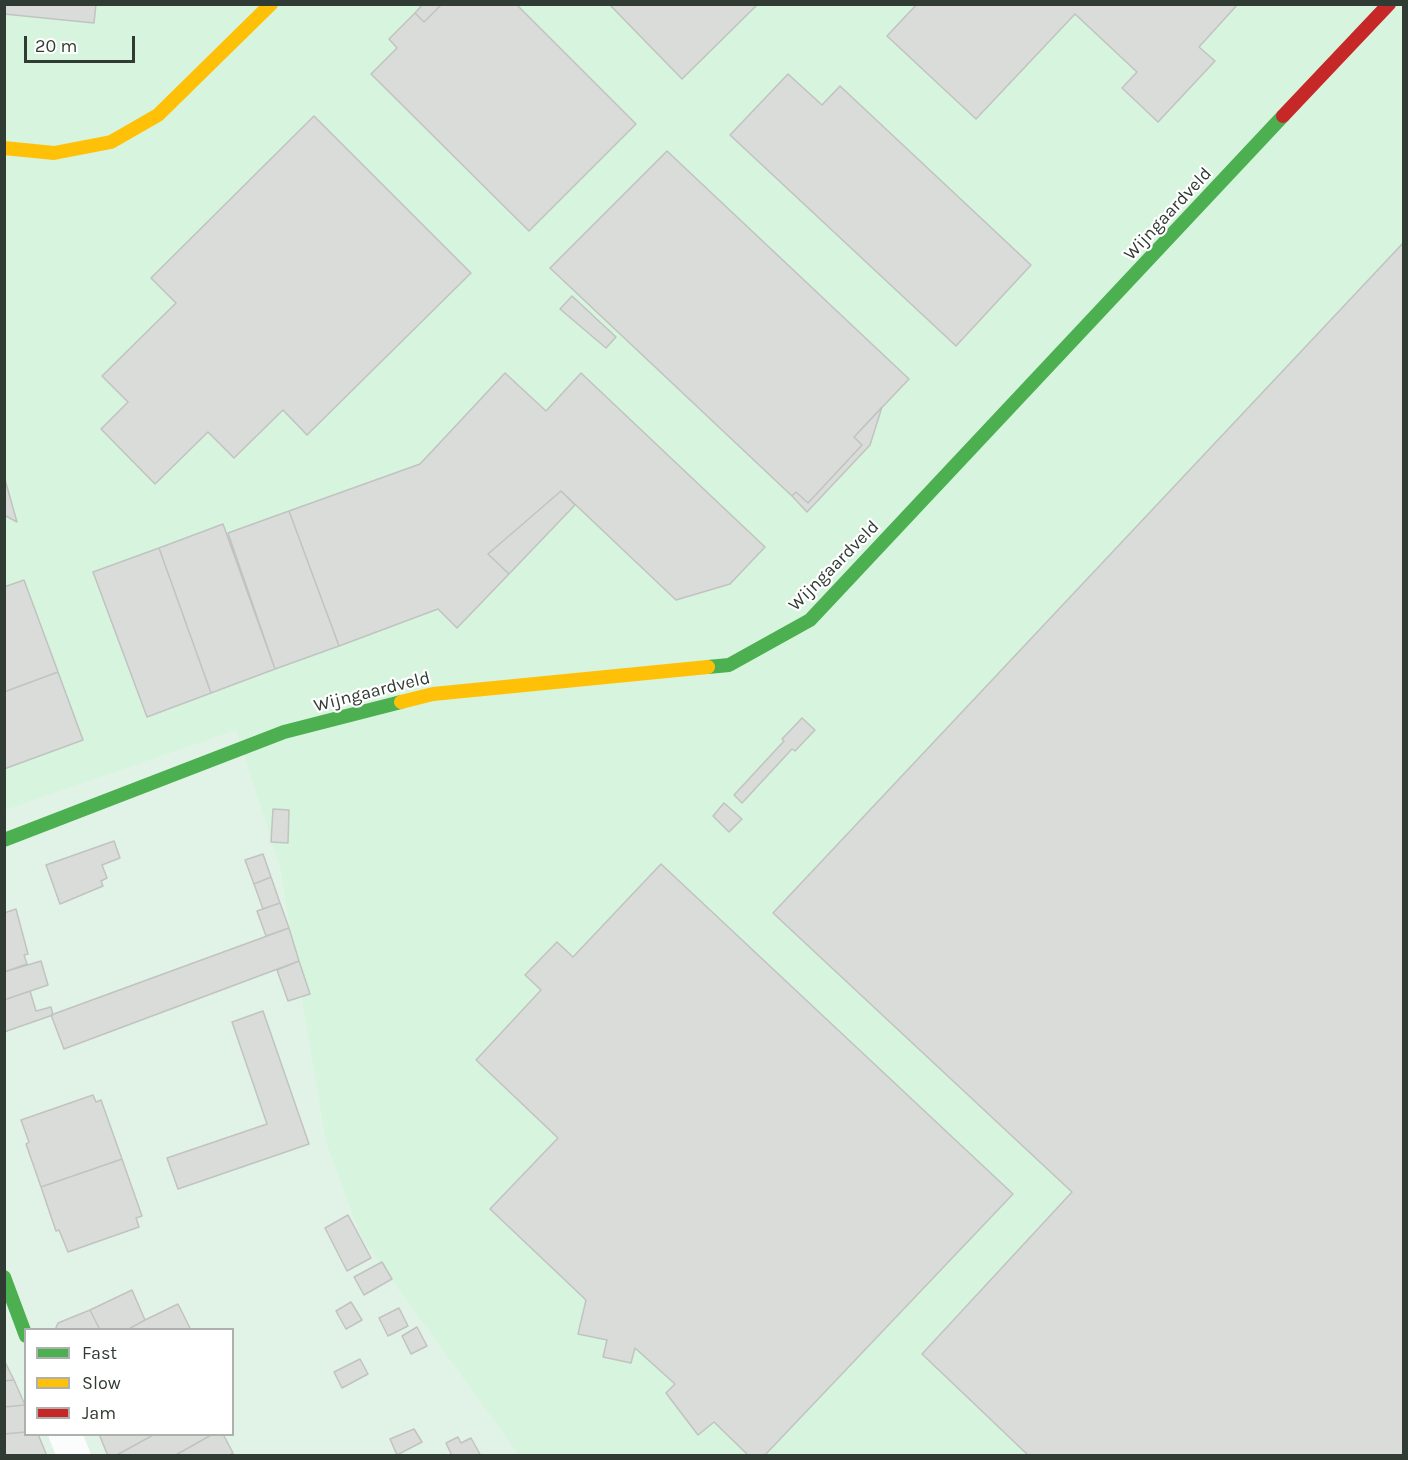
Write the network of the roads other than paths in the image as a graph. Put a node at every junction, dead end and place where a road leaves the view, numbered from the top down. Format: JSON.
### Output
{"nodes":[{"id":1,"x":271,"y":4,"type":"edge"},
{"id":2,"x":1389,"y":4,"type":"edge"},
{"id":3,"x":4,"y":148,"type":"edge"},
{"id":4,"x":4,"y":840,"type":"edge"},
{"id":5,"x":4,"y":1277,"type":"edge"},
{"id":6,"x":24,"y":1331,"type":"edge"},
{"id":7,"x":66,"y":1436,"type":"edge"},
{"id":8,"x":74,"y":1455,"type":"edge"}],
"edges":[{"from":1,"to":3,"type":"street"},
{"from":2,"to":4,"type":"street","name":"Wijngaardveld"},
{"from":5,"to":6,"type":"street"},
{"from":7,"to":8,"type":"street"}]}
